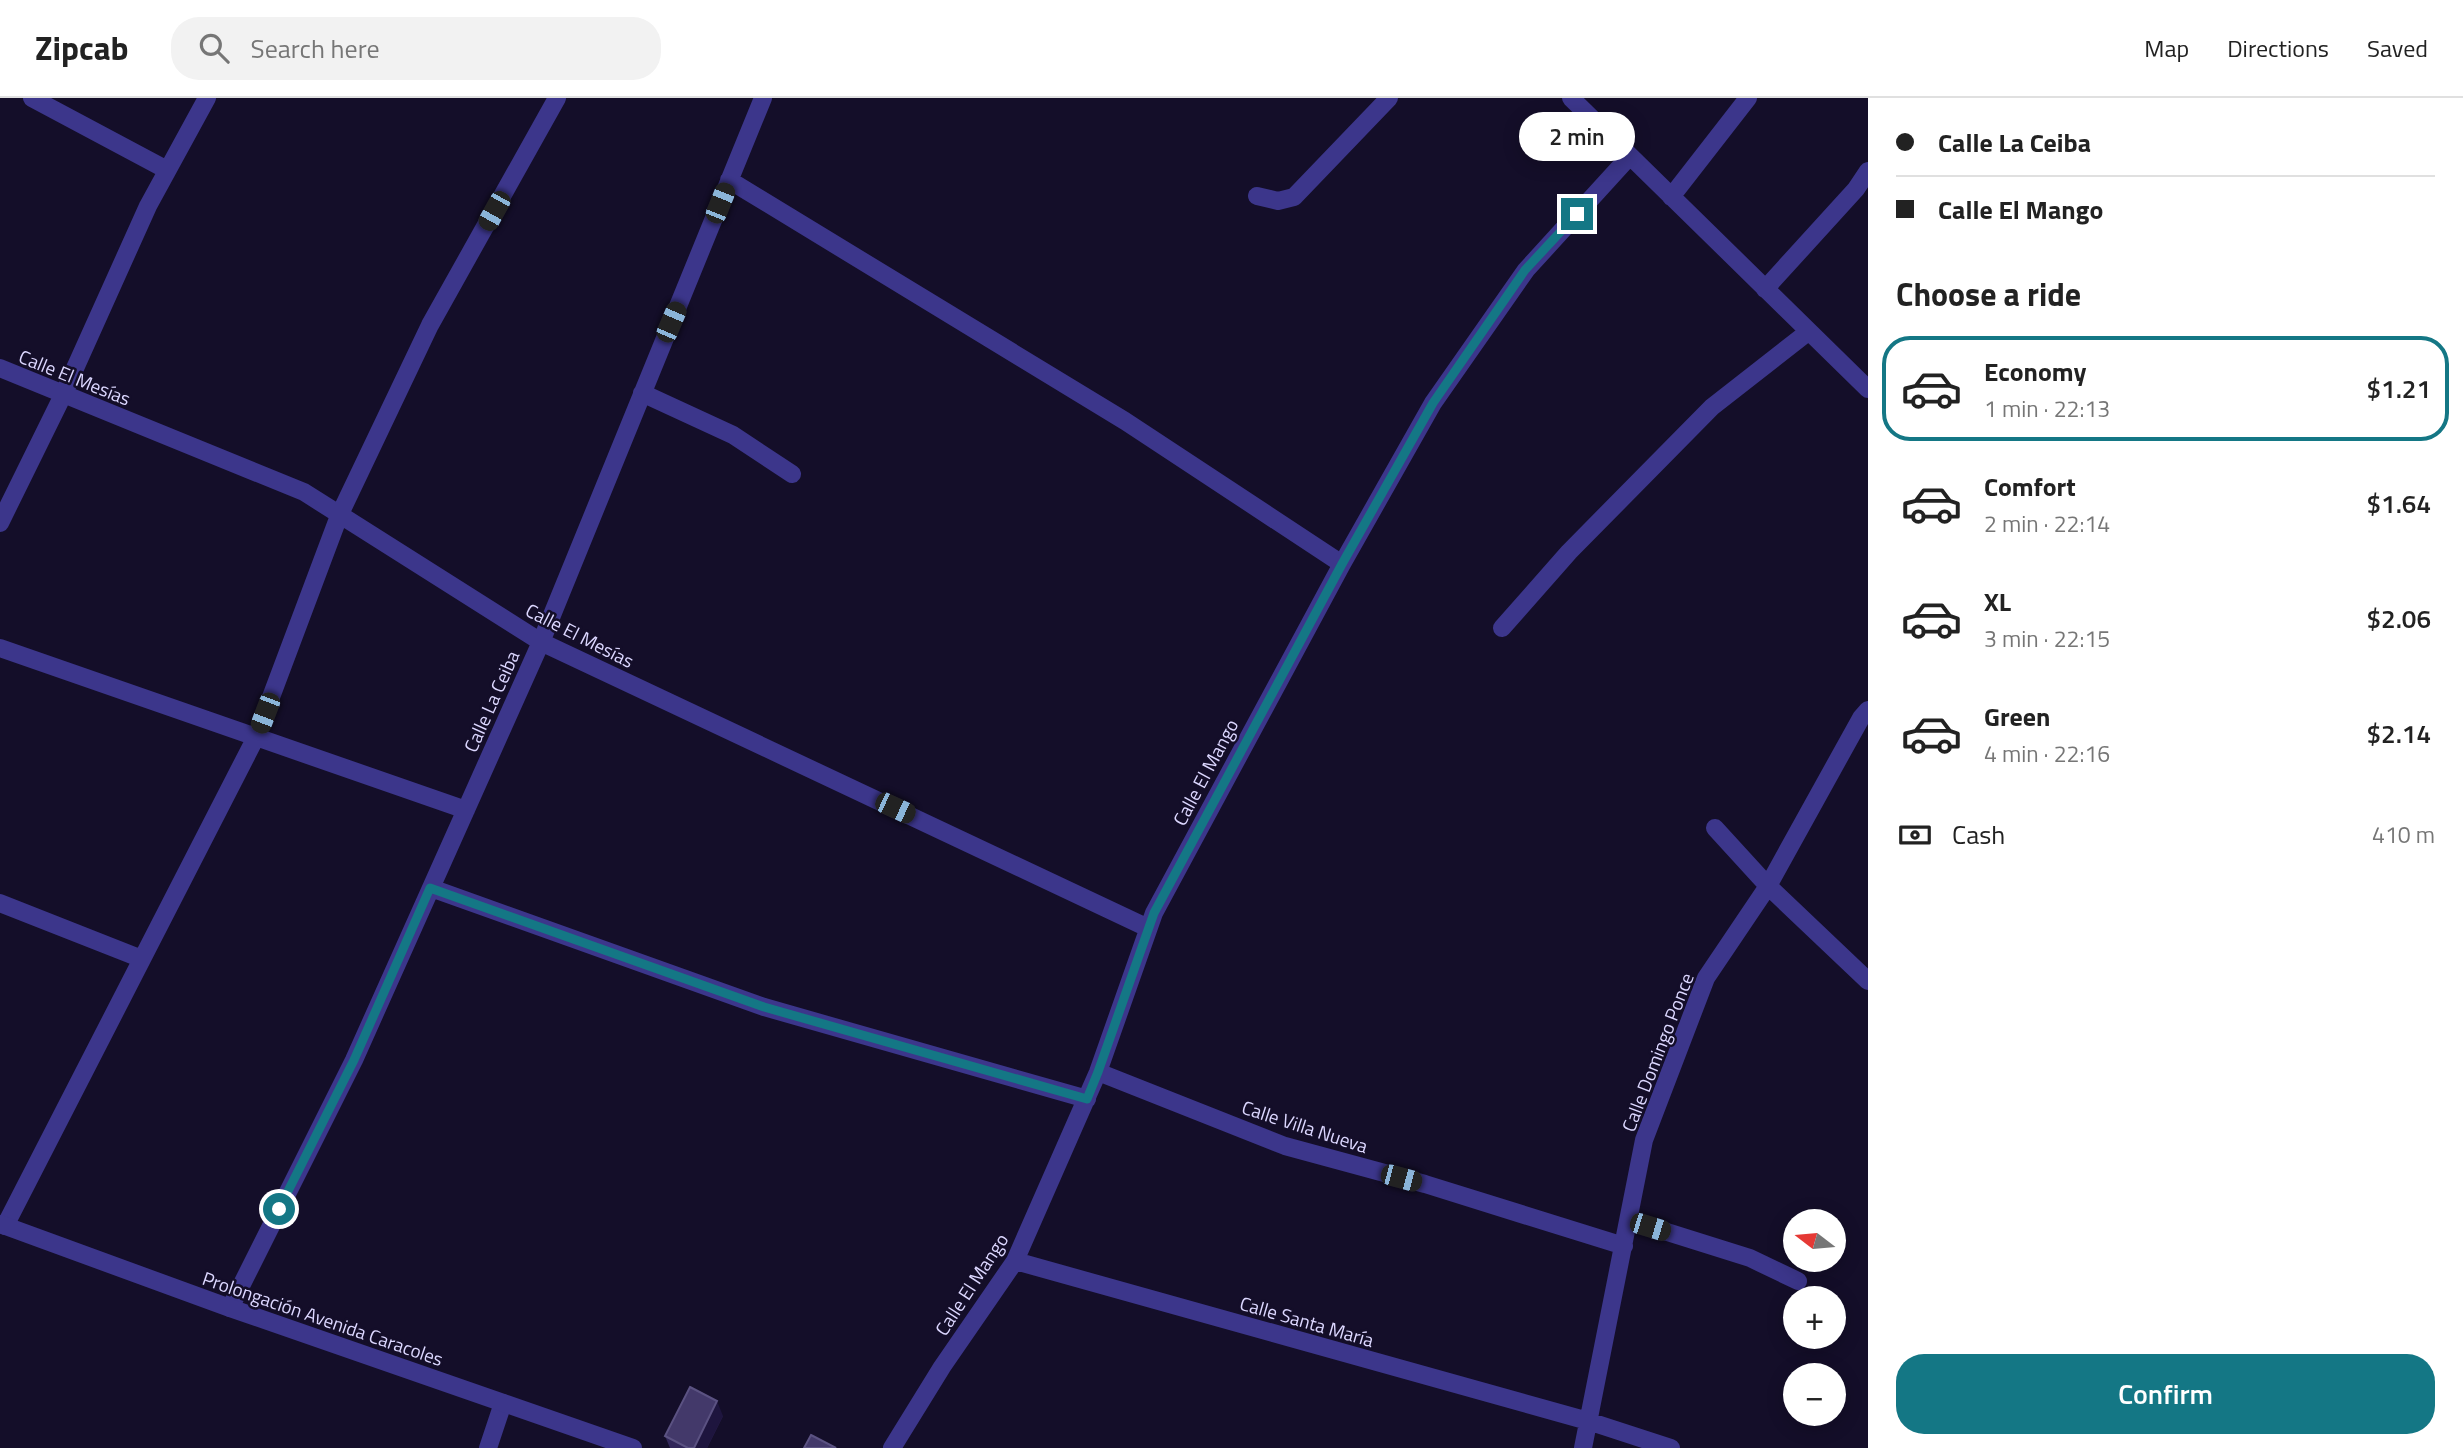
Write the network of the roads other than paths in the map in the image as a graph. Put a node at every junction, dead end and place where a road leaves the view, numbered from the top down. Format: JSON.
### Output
{"nodes":[{"id":1,"x":32,"y":98,"type":"edge"},
{"id":2,"x":207,"y":98,"type":"edge"},
{"id":3,"x":557,"y":98,"type":"edge"},
{"id":4,"x":763,"y":98,"type":"edge"},
{"id":5,"x":1389,"y":98,"type":"edge"},
{"id":6,"x":1571,"y":98,"type":"edge"},
{"id":7,"x":1748,"y":98,"type":"edge"},
{"id":8,"x":1629,"y":157,"type":"junction"},
{"id":9,"x":167,"y":170,"type":"junction"},
{"id":10,"x":1868,"y":171,"type":"edge"},
{"id":11,"x":729,"y":180,"type":"junction"},
{"id":12,"x":1257,"y":196,"type":"dead end"},
{"id":13,"x":1671,"y":197,"type":"junction"},
{"id":14,"x":1765,"y":289,"type":"junction"},
{"id":15,"x":1808,"y":332,"type":"junction"},
{"id":16,"x":0,"y":368,"type":"edge"},
{"id":17,"x":1868,"y":389,"type":"edge"},
{"id":18,"x":642,"y":393,"type":"junction"},
{"id":19,"x":63,"y":395,"type":"junction"},
{"id":20,"x":792,"y":474,"type":"dead end"},
{"id":21,"x":338,"y":516,"type":"junction"},
{"id":22,"x":0,"y":523,"type":"edge"},
{"id":23,"x":1342,"y":564,"type":"junction"},
{"id":24,"x":1502,"y":628,"type":"dead end"},
{"id":25,"x":541,"y":642,"type":"junction"},
{"id":26,"x":0,"y":648,"type":"edge"},
{"id":27,"x":1868,"y":710,"type":"edge"},
{"id":28,"x":256,"y":737,"type":"junction"},
{"id":29,"x":466,"y":810,"type":"junction"},
{"id":30,"x":1715,"y":828,"type":"dead end"},
{"id":31,"x":1768,"y":886,"type":"junction"},
{"id":32,"x":430,"y":888,"type":"junction"},
{"id":33,"x":0,"y":903,"type":"edge"},
{"id":34,"x":1148,"y":928,"type":"junction"},
{"id":35,"x":142,"y":959,"type":"junction"},
{"id":36,"x":1868,"y":981,"type":"edge"},
{"id":37,"x":1098,"y":1072,"type":"junction"},
{"id":38,"x":1087,"y":1099,"type":"junction"},
{"id":39,"x":1629,"y":1220,"type":"junction"},
{"id":40,"x":3,"y":1225,"type":"edge"},
{"id":41,"x":1624,"y":1246,"type":"junction"},
{"id":42,"x":1015,"y":1261,"type":"junction"},
{"id":43,"x":1798,"y":1281,"type":"dead end"},
{"id":44,"x":230,"y":1308,"type":"junction"},
{"id":45,"x":503,"y":1403,"type":"junction"},
{"id":46,"x":1588,"y":1421,"type":"junction"},
{"id":47,"x":488,"y":1448,"type":"edge"},
{"id":48,"x":633,"y":1448,"type":"edge"},
{"id":49,"x":892,"y":1448,"type":"edge"},
{"id":50,"x":1583,"y":1448,"type":"edge"},
{"id":51,"x":1671,"y":1448,"type":"edge"}],
"edges":[{"from":1,"to":9,"type":"street"},
{"from":2,"to":9,"type":"street"},
{"from":3,"to":21,"type":"street"},
{"from":4,"to":11,"type":"street","name":"Calle La Ceiba"},
{"from":5,"to":12,"type":"street"},
{"from":6,"to":8,"type":"street"},
{"from":7,"to":13,"type":"street"},
{"from":8,"to":13,"type":"street"},
{"from":8,"to":23,"type":"street","name":"Calle El Mango"},
{"from":9,"to":19,"type":"street"},
{"from":10,"to":14,"type":"street"},
{"from":11,"to":18,"type":"street","name":"Calle La Ceiba"},
{"from":11,"to":23,"type":"street"},
{"from":13,"to":14,"type":"street"},
{"from":14,"to":15,"type":"street"},
{"from":15,"to":17,"type":"street"},
{"from":15,"to":24,"type":"street"},
{"from":16,"to":19,"type":"street","name":"Calle El Mesías"},
{"from":18,"to":20,"type":"street"},
{"from":18,"to":25,"type":"street","name":"Calle La Ceiba"},
{"from":19,"to":21,"type":"street","name":"Calle El Mesías"},
{"from":19,"to":22,"type":"street"},
{"from":21,"to":25,"type":"street","name":"Calle El Mesías"},
{"from":21,"to":28,"type":"street"},
{"from":23,"to":34,"type":"street","name":"Calle El Mango"},
{"from":25,"to":29,"type":"street","name":"Calle La Ceiba"},
{"from":25,"to":34,"type":"street","name":"Calle El Mesías"},
{"from":26,"to":28,"type":"street"},
{"from":27,"to":31,"type":"street","name":"Calle Domingo Ponce"},
{"from":28,"to":29,"type":"street"},
{"from":28,"to":35,"type":"street"},
{"from":29,"to":32,"type":"street","name":"Calle La Ceiba"},
{"from":30,"to":31,"type":"street"},
{"from":31,"to":36,"type":"street"},
{"from":31,"to":39,"type":"street","name":"Calle Domingo Ponce"},
{"from":32,"to":38,"type":"street"},
{"from":32,"to":44,"type":"street","name":"Calle La Ceiba"},
{"from":33,"to":35,"type":"street"},
{"from":34,"to":37,"type":"street","name":"Calle El Mango"},
{"from":35,"to":40,"type":"street"},
{"from":37,"to":38,"type":"street","name":"Calle El Mango"},
{"from":37,"to":41,"type":"street","name":"Calle Villa Nueva"},
{"from":38,"to":42,"type":"street","name":"Calle El Mango"},
{"from":39,"to":41,"type":"street","name":"Calle Domingo Ponce"},
{"from":39,"to":43,"type":"street"},
{"from":40,"to":44,"type":"street","name":"Prolongación Avenida Caracoles"},
{"from":41,"to":46,"type":"street","name":"Calle Domingo Ponce"},
{"from":42,"to":46,"type":"street","name":"Calle Santa María"},
{"from":42,"to":49,"type":"street","name":"Calle El Mango"},
{"from":44,"to":45,"type":"street","name":"Prolongación Avenida Caracoles"},
{"from":45,"to":47,"type":"street"},
{"from":45,"to":48,"type":"street","name":"Prolongación Avenida Caracoles"},
{"from":46,"to":50,"type":"street","name":"Calle Domingo Ponce"},
{"from":46,"to":51,"type":"street","name":"Calle Santa María"}]}
